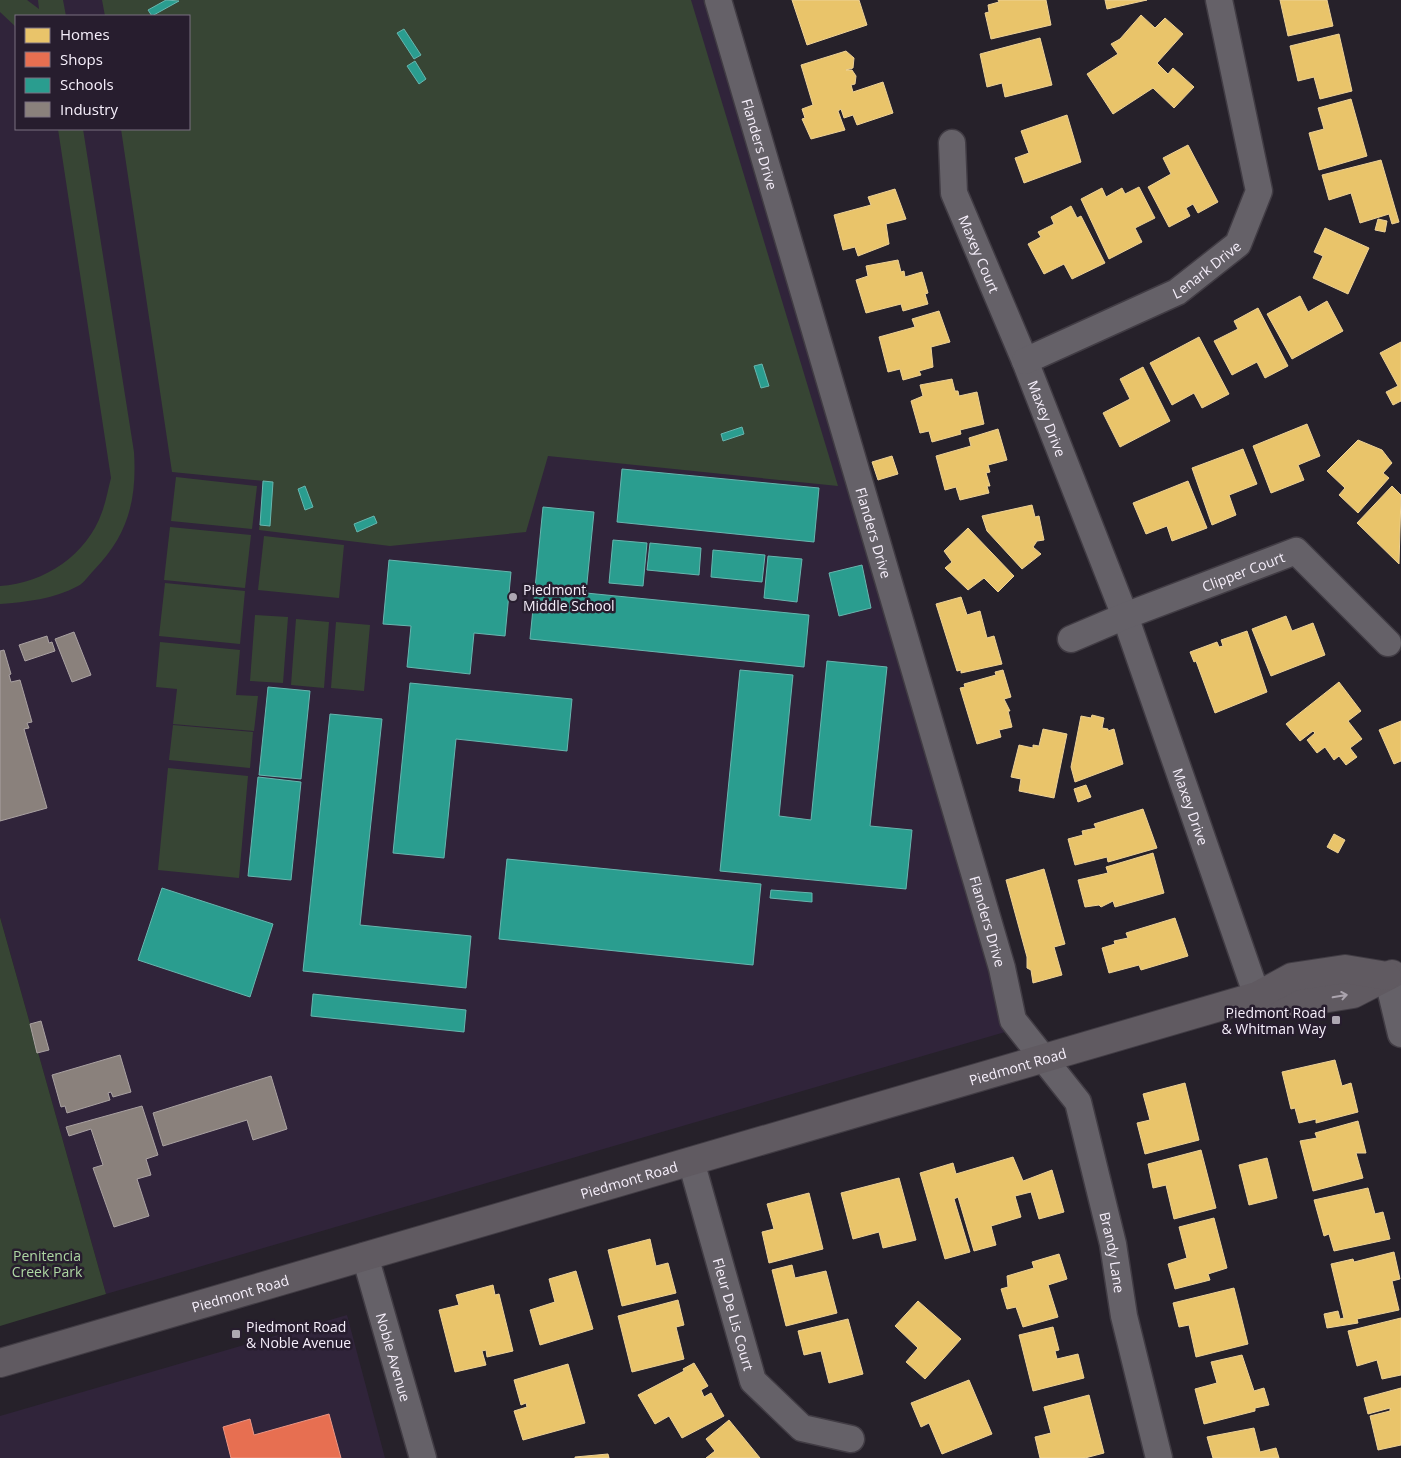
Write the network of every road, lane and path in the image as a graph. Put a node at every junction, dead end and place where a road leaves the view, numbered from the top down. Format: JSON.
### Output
{"nodes":[{"id":1,"x":718,"y":0,"type":"edge"},
{"id":2,"x":1219,"y":0,"type":"edge"},
{"id":3,"x":952,"y":143,"type":"dead end"},
{"id":4,"x":1025,"y":360,"type":"junction"},
{"id":5,"x":1125,"y":616,"type":"junction"},
{"id":6,"x":1071,"y":639,"type":"dead end"},
{"id":7,"x":1388,"y":643,"type":"dead end"},
{"id":8,"x":1394,"y":974,"type":"edge"},
{"id":9,"x":1257,"y":996,"type":"junction"},
{"id":10,"x":1401,"y":1034,"type":"edge"},
{"id":11,"x":1043,"y":1059,"type":"junction"},
{"id":12,"x":691,"y":1161,"type":"junction"},
{"id":13,"x":365,"y":1256,"type":"junction"},
{"id":14,"x":0,"y":1363,"type":"edge"},
{"id":15,"x":851,"y":1439,"type":"dead end"},
{"id":16,"x":423,"y":1458,"type":"edge"},
{"id":17,"x":1159,"y":1458,"type":"edge"}],
"edges":[{"from":1,"to":11,"type":"street","name":"Flanders Drive"},
{"from":2,"to":4,"type":"street","name":"Lenark Drive"},
{"from":3,"to":4,"type":"street","name":"Maxey Court"},
{"from":4,"to":5,"type":"street","name":"Maxey Drive"},
{"from":5,"to":6,"type":"street"},
{"from":5,"to":7,"type":"street","name":"Clipper Court"},
{"from":5,"to":9,"type":"street","name":"Maxey Drive"},
{"from":8,"to":9,"type":"main road","name":"Piedmont Road"},
{"from":8,"to":10,"type":"street"},
{"from":9,"to":11,"type":"main road","name":"Piedmont Road"},
{"from":11,"to":12,"type":"main road","name":"Piedmont Road"},
{"from":11,"to":17,"type":"street","name":"Brandy Lane"},
{"from":12,"to":13,"type":"main road","name":"Piedmont Road"},
{"from":12,"to":15,"type":"street","name":"Fleur De Lis Court"},
{"from":13,"to":14,"type":"main road","name":"Piedmont Road"},
{"from":13,"to":16,"type":"street","name":"Noble Avenue"}]}
